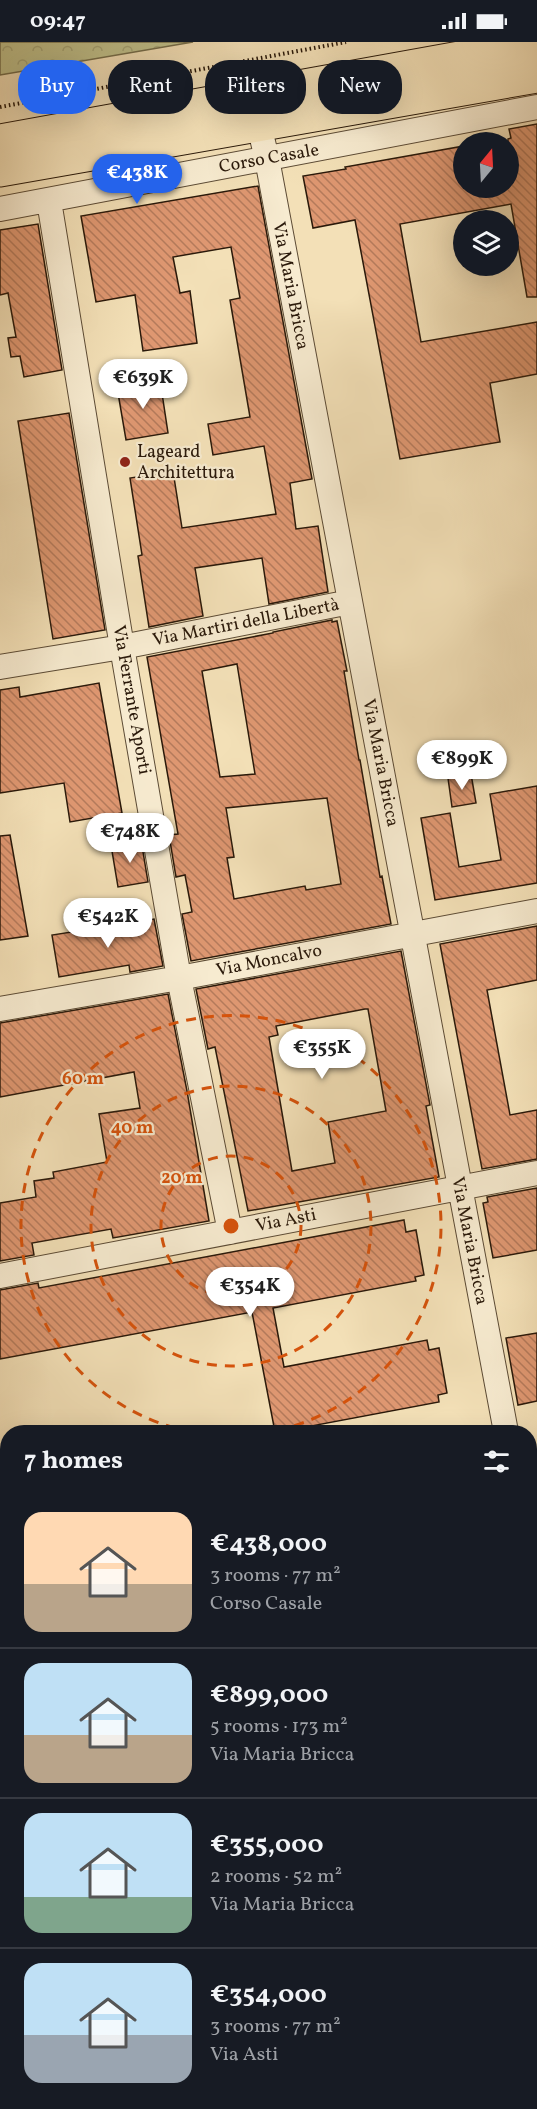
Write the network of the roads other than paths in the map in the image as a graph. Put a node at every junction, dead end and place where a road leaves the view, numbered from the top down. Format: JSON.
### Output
{"nodes":[{"id":1,"x":537,"y":44,"type":"edge"},
{"id":2,"x":537,"y":76,"type":"edge"},
{"id":3,"x":306,"y":98,"type":"edge"},
{"id":4,"x":306,"y":104,"type":"edge"},
{"id":5,"x":537,"y":107,"type":"edge"},
{"id":6,"x":223,"y":114,"type":"edge"},
{"id":7,"x":239,"y":114,"type":"edge"},
{"id":8,"x":257,"y":114,"type":"edge"},
{"id":9,"x":0,"y":141,"type":"edge"},
{"id":10,"x":267,"y":159,"type":"junction"},
{"id":11,"x":0,"y":170,"type":"edge"},
{"id":12,"x":49,"y":201,"type":"junction"},
{"id":13,"x":0,"y":209,"type":"edge"},
{"id":14,"x":350,"y":602,"type":"junction"},
{"id":15,"x":122,"y":647,"type":"junction"},
{"id":16,"x":0,"y":667,"type":"edge"},
{"id":17,"x":537,"y":911,"type":"edge"},
{"id":18,"x":412,"y":933,"type":"junction"},
{"id":19,"x":179,"y":978,"type":"junction"},
{"id":20,"x":0,"y":1009,"type":"edge"},
{"id":21,"x":537,"y":1173,"type":"edge"},
{"id":22,"x":459,"y":1188,"type":"junction"},
{"id":23,"x":230,"y":1232,"type":"junction"},
{"id":24,"x":0,"y":1276,"type":"edge"},
{"id":25,"x":505,"y":1425,"type":"edge"}],
"edges":[{"from":1,"to":3,"type":"main road","name":"Corso Casale"},
{"from":2,"to":4,"type":"main road","name":"Corso Casale"},
{"from":5,"to":10,"type":"street","name":"Corso Casale"},
{"from":6,"to":9,"type":"main road","name":"Corso Casale"},
{"from":7,"to":11,"type":"main road","name":"Corso Casale"},
{"from":8,"to":10,"type":"street","name":"Via Maria Bricca"},
{"from":10,"to":12,"type":"street","name":"Corso Casale"},
{"from":10,"to":14,"type":"street","name":"Via Maria Bricca"},
{"from":12,"to":13,"type":"street","name":"Corso Casale"},
{"from":12,"to":15,"type":"street","name":"Via Ferrante Aporti"},
{"from":14,"to":15,"type":"street","name":"Via Martiri della Libertà"},
{"from":14,"to":18,"type":"street","name":"Via Maria Bricca"},
{"from":15,"to":16,"type":"street","name":"Via Martiri della Libertà"},
{"from":15,"to":19,"type":"street","name":"Via Ferrante Aporti"},
{"from":17,"to":18,"type":"street","name":"Via Moncalvo"},
{"from":18,"to":19,"type":"street","name":"Via Moncalvo"},
{"from":18,"to":22,"type":"street","name":"Via Maria Bricca"},
{"from":19,"to":20,"type":"street","name":"Via Moncalvo"},
{"from":19,"to":23,"type":"street","name":"Via Ferrante Aporti"},
{"from":21,"to":22,"type":"street","name":"Via Asti"},
{"from":22,"to":23,"type":"street","name":"Via Asti"},
{"from":22,"to":25,"type":"street","name":"Via Maria Bricca"},
{"from":23,"to":24,"type":"street","name":"Via Asti"}]}
